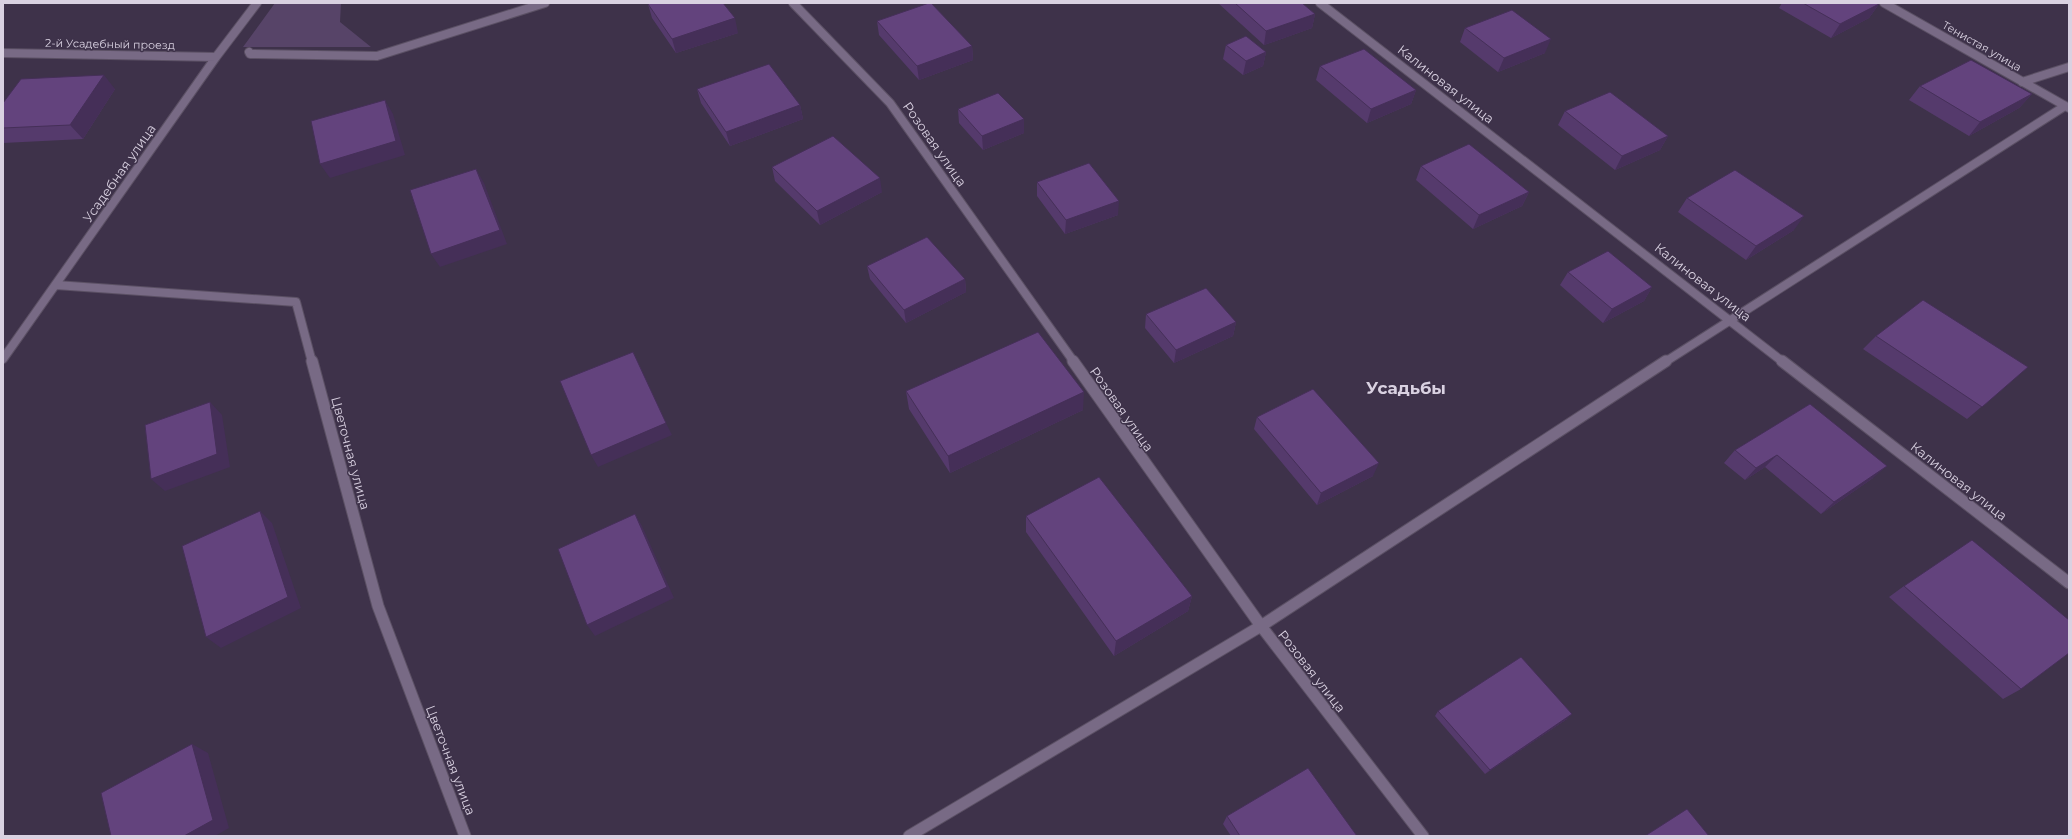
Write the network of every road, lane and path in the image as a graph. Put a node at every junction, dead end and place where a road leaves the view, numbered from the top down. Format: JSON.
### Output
{"nodes":[{"id":1,"x":257,"y":3,"type":"edge"},
{"id":2,"x":545,"y":3,"type":"edge"},
{"id":3,"x":793,"y":3,"type":"edge"},
{"id":4,"x":1320,"y":3,"type":"edge"},
{"id":5,"x":1884,"y":3,"type":"edge"},
{"id":6,"x":248,"y":52,"type":"dead end"},
{"id":7,"x":3,"y":53,"type":"edge"},
{"id":8,"x":216,"y":57,"type":"junction"},
{"id":9,"x":2069,"y":67,"type":"edge"},
{"id":10,"x":2022,"y":82,"type":"junction"},
{"id":11,"x":2067,"y":107,"type":"edge"},
{"id":12,"x":56,"y":285,"type":"junction"},
{"id":13,"x":1730,"y":319,"type":"junction"},
{"id":14,"x":3,"y":359,"type":"edge"},
{"id":15,"x":2069,"y":583,"type":"edge"},
{"id":16,"x":1260,"y":626,"type":"junction"},
{"id":17,"x":465,"y":836,"type":"edge"},
{"id":18,"x":909,"y":836,"type":"edge"},
{"id":19,"x":1423,"y":836,"type":"edge"}],
"edges":[{"from":1,"to":8,"type":"street","name":"Усадебная улица"},
{"from":2,"to":6,"type":"street"},
{"from":3,"to":16,"type":"street","name":"Розовая улица"},
{"from":4,"to":13,"type":"street","name":"Калиновая улица"},
{"from":5,"to":10,"type":"street","name":"Тенистая улица"},
{"from":7,"to":8,"type":"street","name":"2-й Усадебный проезд"},
{"from":8,"to":12,"type":"street","name":"Усадебная улица"},
{"from":9,"to":10,"type":"street"},
{"from":10,"to":11,"type":"street","name":"Тенистая улица"},
{"from":11,"to":13,"type":"street"},
{"from":12,"to":14,"type":"street","name":"Усадебная улица"},
{"from":12,"to":17,"type":"street","name":"Цветочная улица"},
{"from":13,"to":15,"type":"street","name":"Калиновая улица"},
{"from":13,"to":16,"type":"street"},
{"from":16,"to":18,"type":"street"},
{"from":16,"to":19,"type":"street","name":"Розовая улица"}]}
